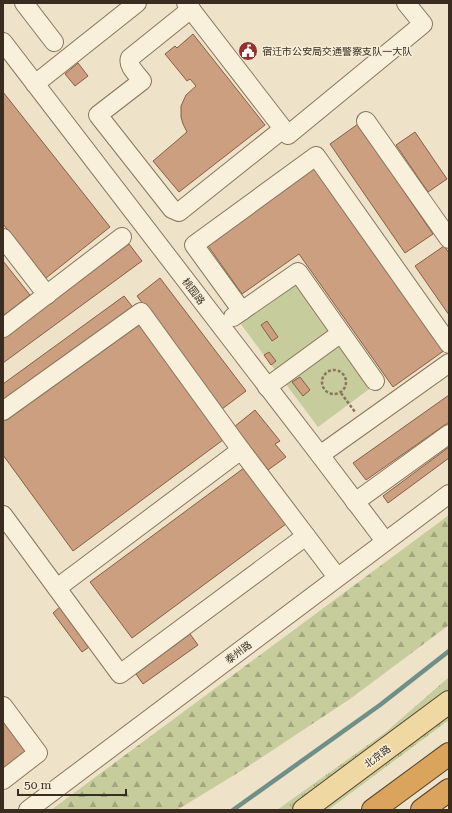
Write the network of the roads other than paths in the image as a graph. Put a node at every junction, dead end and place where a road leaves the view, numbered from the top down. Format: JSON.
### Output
{"nodes":[{"id":1,"x":24,"y":3,"type":"edge"},
{"id":2,"x":136,"y":3,"type":"edge"},
{"id":3,"x":406,"y":3,"type":"edge"},
{"id":4,"x":188,"y":6,"type":"edge"},
{"id":5,"x":3,"y":42,"type":"edge"},
{"id":6,"x":54,"y":42,"type":"dead end"},
{"id":7,"x":35,"y":84,"type":"junction"},
{"id":8,"x":366,"y":121,"type":"dead end"},
{"id":9,"x":284,"y":129,"type":"junction"},
{"id":10,"x":122,"y":237,"type":"dead end"},
{"id":11,"x":3,"y":238,"type":"edge"},
{"id":12,"x":449,"y":239,"type":"edge"},
{"id":13,"x":194,"y":245,"type":"junction"},
{"id":14,"x":171,"y":262,"type":"junction"},
{"id":15,"x":47,"y":295,"type":"junction"},
{"id":16,"x":242,"y":311,"type":"junction"},
{"id":17,"x":220,"y":326,"type":"junction"},
{"id":18,"x":3,"y":328,"type":"edge"},
{"id":19,"x":341,"y":333,"type":"junction"},
{"id":20,"x":449,"y":344,"type":"edge"},
{"id":21,"x":449,"y":363,"type":"edge"},
{"id":22,"x":375,"y":382,"type":"dead end"},
{"id":23,"x":267,"y":387,"type":"junction"},
{"id":24,"x":3,"y":411,"type":"edge"},
{"id":25,"x":449,"y":434,"type":"edge"},
{"id":26,"x":242,"y":450,"type":"junction"},
{"id":27,"x":320,"y":455,"type":"junction"},
{"id":28,"x":449,"y":494,"type":"edge"},
{"id":29,"x":355,"y":502,"type":"junction"},
{"id":30,"x":3,"y":516,"type":"edge"},
{"id":31,"x":306,"y":536,"type":"junction"},
{"id":32,"x":385,"y":541,"type":"junction"},
{"id":33,"x":337,"y":577,"type":"junction"},
{"id":34,"x":57,"y":588,"type":"junction"},
{"id":35,"x":449,"y":702,"type":"edge"},
{"id":36,"x":3,"y":706,"type":"edge"},
{"id":37,"x":449,"y":754,"type":"edge"},
{"id":38,"x":3,"y":780,"type":"edge"},
{"id":39,"x":449,"y":790,"type":"edge"},
{"id":40,"x":28,"y":810,"type":"edge"},
{"id":41,"x":304,"y":810,"type":"edge"},
{"id":42,"x":373,"y":810,"type":"edge"},
{"id":43,"x":422,"y":810,"type":"edge"}],
"edges":[{"from":1,"to":6,"type":"street"},
{"from":2,"to":7,"type":"street"},
{"from":3,"to":9,"type":"street"},
{"from":4,"to":9,"type":"street"},
{"from":4,"to":9,"type":"street"},
{"from":5,"to":7,"type":"street","name":"桃园路"},
{"from":7,"to":14,"type":"street","name":"桃园路"},
{"from":8,"to":12,"type":"street"},
{"from":10,"to":15,"type":"street"},
{"from":11,"to":15,"type":"street"},
{"from":13,"to":14,"type":"street"},
{"from":13,"to":16,"type":"street"},
{"from":13,"to":20,"type":"street"},
{"from":14,"to":17,"type":"street","name":"桃园路"},
{"from":15,"to":18,"type":"street"},
{"from":16,"to":17,"type":"street"},
{"from":16,"to":19,"type":"street"},
{"from":17,"to":23,"type":"street","name":"桃园路"},
{"from":19,"to":22,"type":"street"},
{"from":19,"to":23,"type":"street"},
{"from":21,"to":27,"type":"street"},
{"from":23,"to":27,"type":"street","name":"桃园路"},
{"from":24,"to":26,"type":"street"},
{"from":25,"to":29,"type":"street"},
{"from":26,"to":31,"type":"street"},
{"from":26,"to":34,"type":"street"},
{"from":27,"to":29,"type":"street","name":"桃园路"},
{"from":28,"to":32,"type":"street","name":"泰州路"},
{"from":29,"to":32,"type":"street","name":"桃园路"},
{"from":30,"to":34,"type":"street"},
{"from":31,"to":33,"type":"street"},
{"from":31,"to":34,"type":"street"},
{"from":32,"to":33,"type":"street","name":"泰州路"},
{"from":33,"to":40,"type":"street","name":"泰州路"},
{"from":35,"to":41,"type":"main road","name":"北京路"},
{"from":36,"to":38,"type":"street"},
{"from":37,"to":42,"type":"highway"},
{"from":39,"to":43,"type":"highway"}]}
